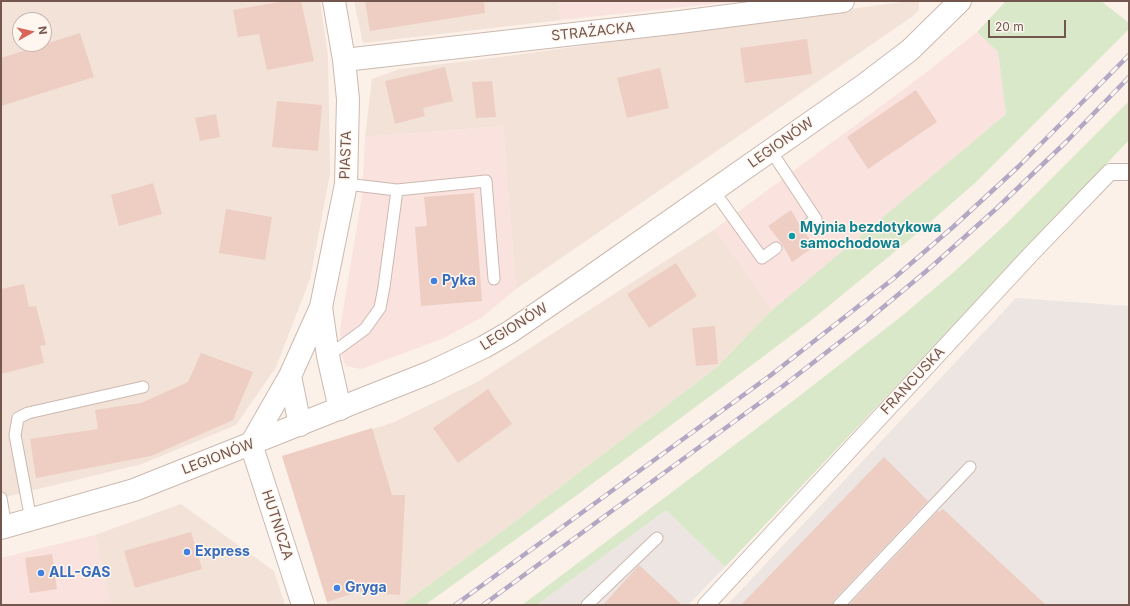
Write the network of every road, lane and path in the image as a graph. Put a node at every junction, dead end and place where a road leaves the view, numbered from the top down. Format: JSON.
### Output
{"nodes":[{"id":1,"x":334,"y":1,"type":"edge"},
{"id":2,"x":843,"y":1,"type":"edge"},
{"id":3,"x":960,"y":1,"type":"edge"},
{"id":4,"x":794,"y":4,"type":"edge"},
{"id":5,"x":344,"y":60,"type":"junction"},
{"id":6,"x":771,"y":151,"type":"junction"},
{"id":7,"x":1129,"y":172,"type":"edge"},
{"id":8,"x":346,"y":184,"type":"junction"},
{"id":9,"x":398,"y":190,"type":"junction"},
{"id":10,"x":714,"y":190,"type":"junction"},
{"id":11,"x":808,"y":225,"type":"dead end"},
{"id":12,"x":776,"y":248,"type":"dead end"},
{"id":13,"x":494,"y":279,"type":"dead end"},
{"id":14,"x":321,"y":307,"type":"junction"},
{"id":15,"x":328,"y":356,"type":"junction"},
{"id":16,"x":290,"y":376,"type":"junction"},
{"id":17,"x":143,"y":387,"type":"dead end"},
{"id":18,"x":340,"y":409,"type":"junction"},
{"id":19,"x":300,"y":425,"type":"junction"},
{"id":20,"x":251,"y":444,"type":"junction"},
{"id":21,"x":970,"y":468,"type":"dead end"},
{"id":22,"x":1,"y":498,"type":"edge"},
{"id":23,"x":31,"y":520,"type":"junction"},
{"id":24,"x":4,"y":528,"type":"edge"},
{"id":25,"x":657,"y":538,"type":"dead end"},
{"id":26,"x":303,"y":605,"type":"edge"},
{"id":27,"x":587,"y":605,"type":"edge"},
{"id":28,"x":706,"y":605,"type":"edge"},
{"id":29,"x":840,"y":605,"type":"edge"}],
"edges":[{"from":1,"to":5,"type":"street","name":"PIASTA"},
{"from":2,"to":4,"type":"street","name":"STRAŻACKA"},
{"from":3,"to":6,"type":"street","name":"LEGIONÓW"},
{"from":4,"to":5,"type":"street","name":"STRAŻACKA"},
{"from":5,"to":8,"type":"street","name":"PIASTA"},
{"from":6,"to":10,"type":"street","name":"LEGIONÓW"},
{"from":6,"to":11,"type":"lane"},
{"from":7,"to":28,"type":"street","name":"FRANCUSKA"},
{"from":8,"to":9,"type":"lane"},
{"from":8,"to":14,"type":"street","name":"PIASTA"},
{"from":9,"to":13,"type":"lane"},
{"from":9,"to":15,"type":"lane"},
{"from":10,"to":12,"type":"lane"},
{"from":10,"to":18,"type":"street","name":"LEGIONÓW"},
{"from":14,"to":15,"type":"street","name":"PIASTA"},
{"from":14,"to":16,"type":"street","name":"PIASTA"},
{"from":15,"to":18,"type":"street","name":"PIASTA"},
{"from":16,"to":19,"type":"street"},
{"from":16,"to":20,"type":"street","name":"PIASTA"},
{"from":17,"to":23,"type":"lane"},
{"from":18,"to":19,"type":"street","name":"LEGIONÓW"},
{"from":19,"to":20,"type":"street","name":"LEGIONÓW"},
{"from":20,"to":23,"type":"street","name":"LEGIONÓW"},
{"from":20,"to":26,"type":"street","name":"HUTNICZA"},
{"from":21,"to":29,"type":"lane"},
{"from":22,"to":24,"type":"lane"},
{"from":23,"to":24,"type":"street","name":"LEGIONÓW"},
{"from":25,"to":27,"type":"lane"}]}
